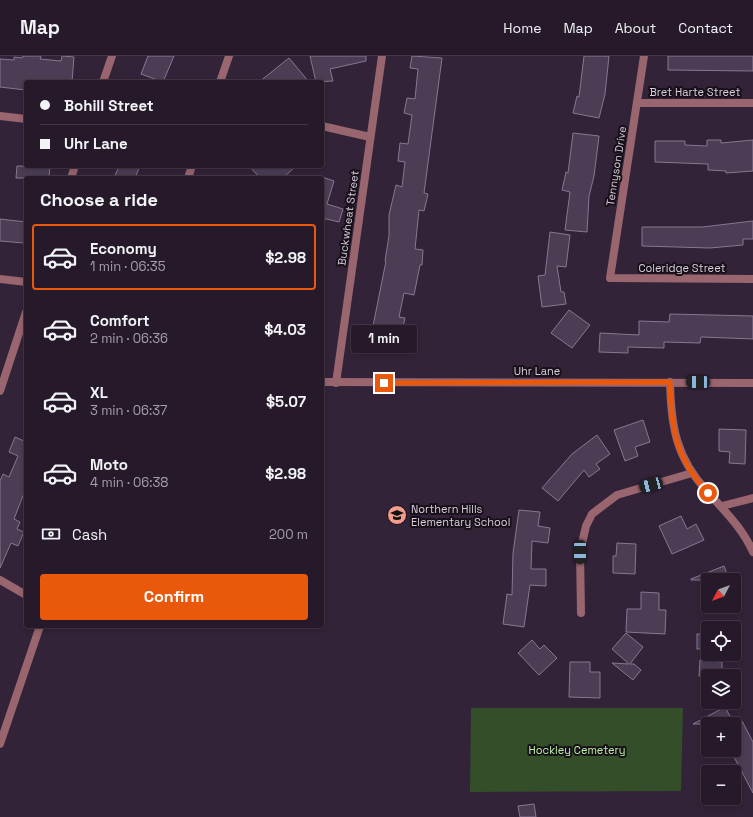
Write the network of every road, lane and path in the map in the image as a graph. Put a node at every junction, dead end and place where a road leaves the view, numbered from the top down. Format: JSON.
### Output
{"nodes":[{"id":1,"x":112,"y":56,"type":"edge"},
{"id":2,"x":229,"y":56,"type":"edge"},
{"id":3,"x":382,"y":56,"type":"edge"},
{"id":4,"x":644,"y":56,"type":"edge"},
{"id":5,"x":104,"y":80,"type":"edge"},
{"id":6,"x":221,"y":80,"type":"edge"},
{"id":7,"x":637,"y":103,"type":"junction"},
{"id":8,"x":753,"y":104,"type":"edge"},
{"id":9,"x":0,"y":116,"type":"edge"},
{"id":10,"x":24,"y":119,"type":"edge"},
{"id":11,"x":324,"y":126,"type":"edge"},
{"id":12,"x":370,"y":137,"type":"junction"},
{"id":13,"x":610,"y":278,"type":"joint"},
{"id":14,"x":0,"y":279,"type":"edge"},
{"id":15,"x":753,"y":279,"type":"edge"},
{"id":16,"x":24,"y":282,"type":"edge"},
{"id":17,"x":24,"y":318,"type":"edge"},
{"id":18,"x":324,"y":382,"type":"edge"},
{"id":19,"x":670,"y":382,"type":"junction"},
{"id":20,"x":336,"y":383,"type":"junction"},
{"id":21,"x":753,"y":383,"type":"edge"},
{"id":22,"x":0,"y":391,"type":"edge"},
{"id":23,"x":692,"y":473,"type":"junction"},
{"id":24,"x":753,"y":498,"type":"edge"},
{"id":25,"x":722,"y":506,"type":"junction"},
{"id":26,"x":753,"y":552,"type":"edge"},
{"id":27,"x":0,"y":580,"type":"edge"},
{"id":28,"x":24,"y":594,"type":"edge"},
{"id":29,"x":581,"y":613,"type":"dead end"},
{"id":30,"x":39,"y":628,"type":"edge"},
{"id":31,"x":0,"y":744,"type":"edge"}],
"edges":[{"from":1,"to":5,"type":"street"},
{"from":2,"to":6,"type":"street"},
{"from":3,"to":12,"type":"street","name":"Buckwheat Street"},
{"from":4,"to":7,"type":"street","name":"Tennyson Drive"},
{"from":7,"to":8,"type":"street","name":"Bret Harte Street"},
{"from":7,"to":13,"type":"street","name":"Tennyson Drive"},
{"from":9,"to":10,"type":"street"},
{"from":11,"to":12,"type":"street"},
{"from":12,"to":20,"type":"street","name":"Buckwheat Street"},
{"from":13,"to":15,"type":"street","name":"Coleridge Street"},
{"from":14,"to":16,"type":"street"},
{"from":17,"to":22,"type":"street"},
{"from":18,"to":20,"type":"street","name":"Uhr Lane"},
{"from":19,"to":20,"type":"street","name":"Uhr Lane"},
{"from":19,"to":21,"type":"street","name":"Uhr Lane"},
{"from":19,"to":23,"type":"street"},
{"from":23,"to":25,"type":"street"},
{"from":23,"to":29,"type":"street"},
{"from":24,"to":25,"type":"street"},
{"from":25,"to":26,"type":"street"},
{"from":27,"to":28,"type":"street"},
{"from":30,"to":31,"type":"street"}]}
